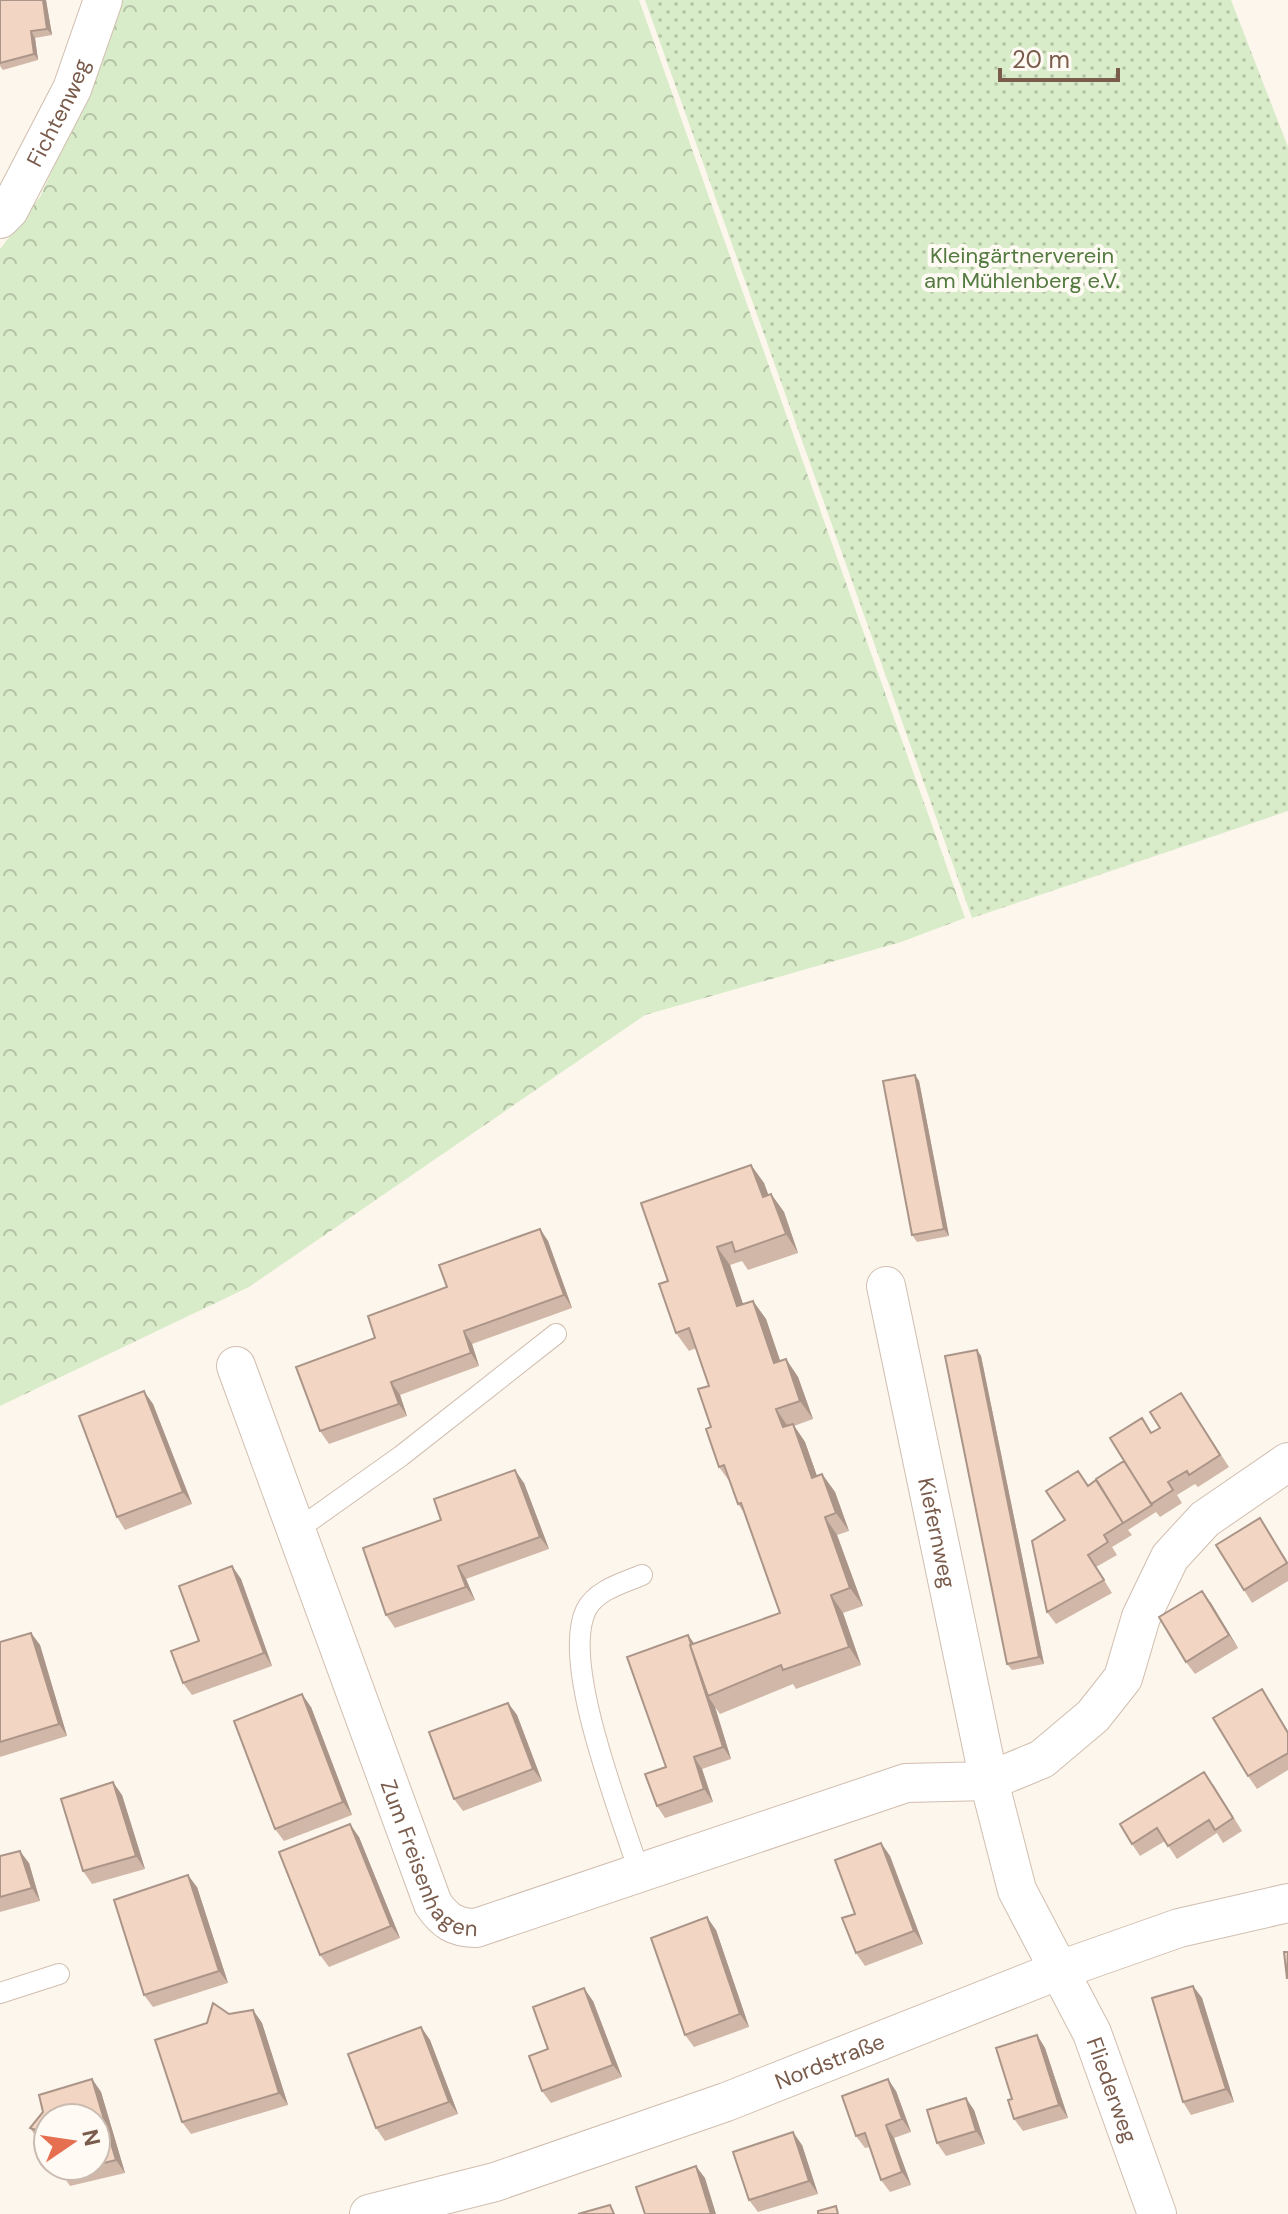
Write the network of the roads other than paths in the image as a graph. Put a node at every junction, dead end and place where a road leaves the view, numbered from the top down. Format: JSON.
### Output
{"nodes":[{"id":1,"x":103,"y":0,"type":"edge"},
{"id":2,"x":0,"y":219,"type":"edge"},
{"id":3,"x":886,"y":1286,"type":"dead end"},
{"id":4,"x":556,"y":1334,"type":"dead end"},
{"id":5,"x":236,"y":1366,"type":"dead end"},
{"id":6,"x":1288,"y":1462,"type":"edge"},
{"id":7,"x":297,"y":1530,"type":"junction"},
{"id":8,"x":642,"y":1575,"type":"dead end"},
{"id":9,"x":989,"y":1781,"type":"junction"},
{"id":10,"x":640,"y":1875,"type":"junction"},
{"id":11,"x":1288,"y":1903,"type":"edge"},
{"id":12,"x":1057,"y":1971,"type":"junction"},
{"id":13,"x":59,"y":1974,"type":"dead end"},
{"id":14,"x":0,"y":1993,"type":"edge"},
{"id":15,"x":369,"y":2214,"type":"edge"},
{"id":16,"x":1157,"y":2214,"type":"edge"}],
"edges":[{"from":1,"to":2,"type":"street","name":"Fichtenweg"},
{"from":3,"to":9,"type":"street","name":"Kiefernweg"},
{"from":4,"to":7,"type":"lane"},
{"from":5,"to":7,"type":"street","name":"Zum Freisenhagen"},
{"from":6,"to":9,"type":"street"},
{"from":7,"to":10,"type":"street","name":"Zum Freisenhagen"},
{"from":8,"to":10,"type":"lane"},
{"from":9,"to":10,"type":"street","name":"Zum Freisenhagen"},
{"from":9,"to":12,"type":"street","name":"Kiefernweg"},
{"from":11,"to":12,"type":"street","name":"Nordstraße"},
{"from":12,"to":15,"type":"street","name":"Nordstraße"},
{"from":12,"to":16,"type":"street","name":"Fliederweg"},
{"from":13,"to":14,"type":"lane"}]}
